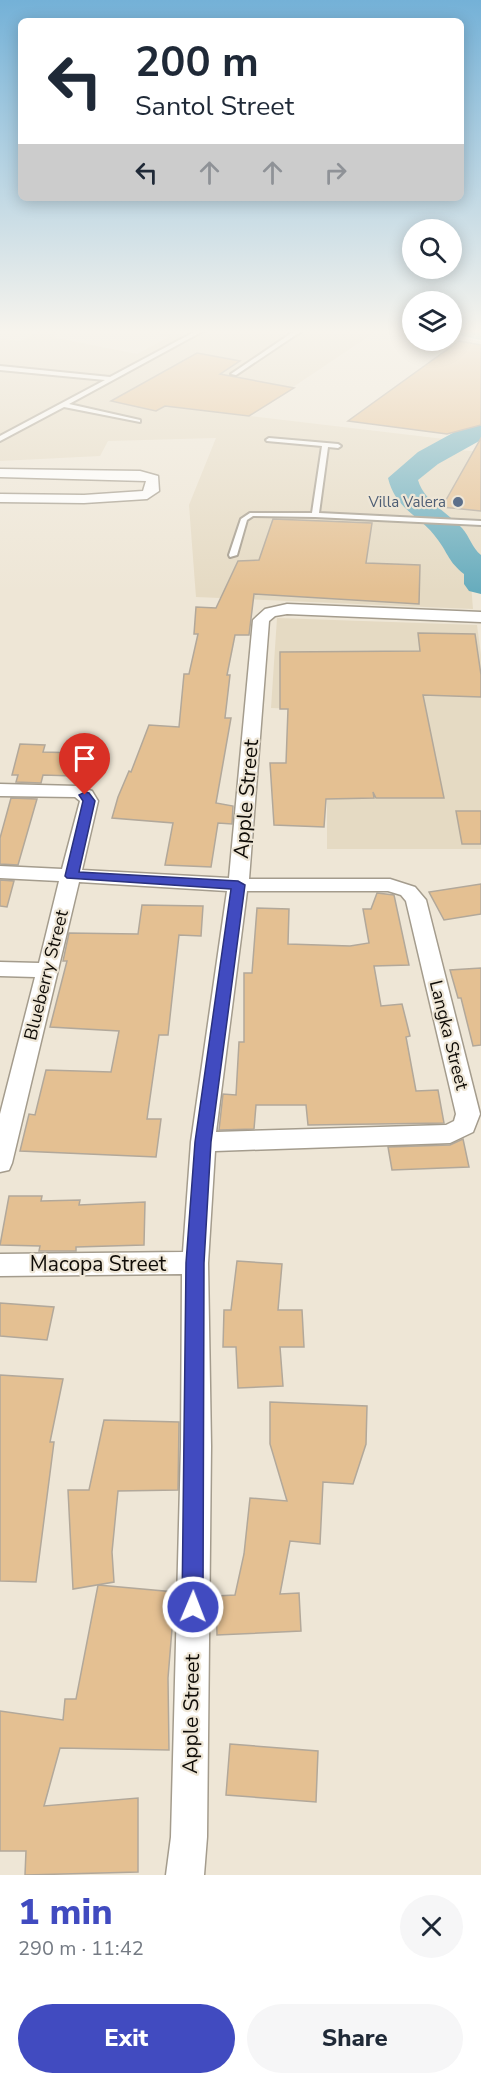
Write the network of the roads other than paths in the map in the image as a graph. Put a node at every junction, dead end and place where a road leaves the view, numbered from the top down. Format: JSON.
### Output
{"nodes":[{"id":1,"x":40,"y":418,"type":"edge"},
{"id":2,"x":122,"y":418,"type":"edge"},
{"id":3,"x":138,"y":421,"type":"dead end"},
{"id":4,"x":0,"y":439,"type":"edge"},
{"id":5,"x":268,"y":440,"type":"dead end"},
{"id":6,"x":325,"y":445,"type":"junction"},
{"id":7,"x":338,"y":446,"type":"dead end"},
{"id":8,"x":0,"y":473,"type":"edge"},
{"id":9,"x":0,"y":498,"type":"edge"},
{"id":10,"x":315,"y":514,"type":"junction"},
{"id":11,"x":481,"y":523,"type":"edge"},
{"id":12,"x":233,"y":555,"type":"dead end"},
{"id":13,"x":481,"y":617,"type":"edge"},
{"id":14,"x":0,"y":790,"type":"edge"},
{"id":15,"x":0,"y":872,"type":"edge"},
{"id":16,"x":71,"y":876,"type":"junction"},
{"id":17,"x":238,"y":885,"type":"junction"},
{"id":18,"x":0,"y":969,"type":"edge"},
{"id":19,"x":48,"y":970,"type":"junction"},
{"id":20,"x":9,"y":1090,"type":"edge"},
{"id":21,"x":203,"y":1142,"type":"junction"},
{"id":22,"x":0,"y":1163,"type":"edge"},
{"id":23,"x":195,"y":1263,"type":"junction"},
{"id":24,"x":0,"y":1265,"type":"edge"},
{"id":25,"x":185,"y":1875,"type":"edge"}],
"edges":[{"from":1,"to":4,"type":"lane"},
{"from":2,"to":3,"type":"lane"},
{"from":5,"to":6,"type":"lane"},
{"from":6,"to":7,"type":"lane"},
{"from":6,"to":10,"type":"lane"},
{"from":8,"to":9,"type":"street"},
{"from":10,"to":11,"type":"lane"},
{"from":10,"to":12,"type":"lane"},
{"from":13,"to":17,"type":"street","name":"Apple Street"},
{"from":14,"to":16,"type":"street","name":"Blueberry Street"},
{"from":15,"to":16,"type":"street","name":"Langka Street"},
{"from":16,"to":17,"type":"street","name":"Langka Street"},
{"from":16,"to":19,"type":"street","name":"Blueberry Street"},
{"from":17,"to":21,"type":"street","name":"Apple Street"},
{"from":17,"to":21,"type":"street","name":"Langka Street"},
{"from":18,"to":19,"type":"street"},
{"from":19,"to":20,"type":"street","name":"Blueberry Street"},
{"from":20,"to":22,"type":"street","name":"Blueberry Street"},
{"from":21,"to":23,"type":"street","name":"Apple Street"},
{"from":23,"to":24,"type":"street","name":"Macopa Street"},
{"from":23,"to":25,"type":"street","name":"Apple Street"}]}
